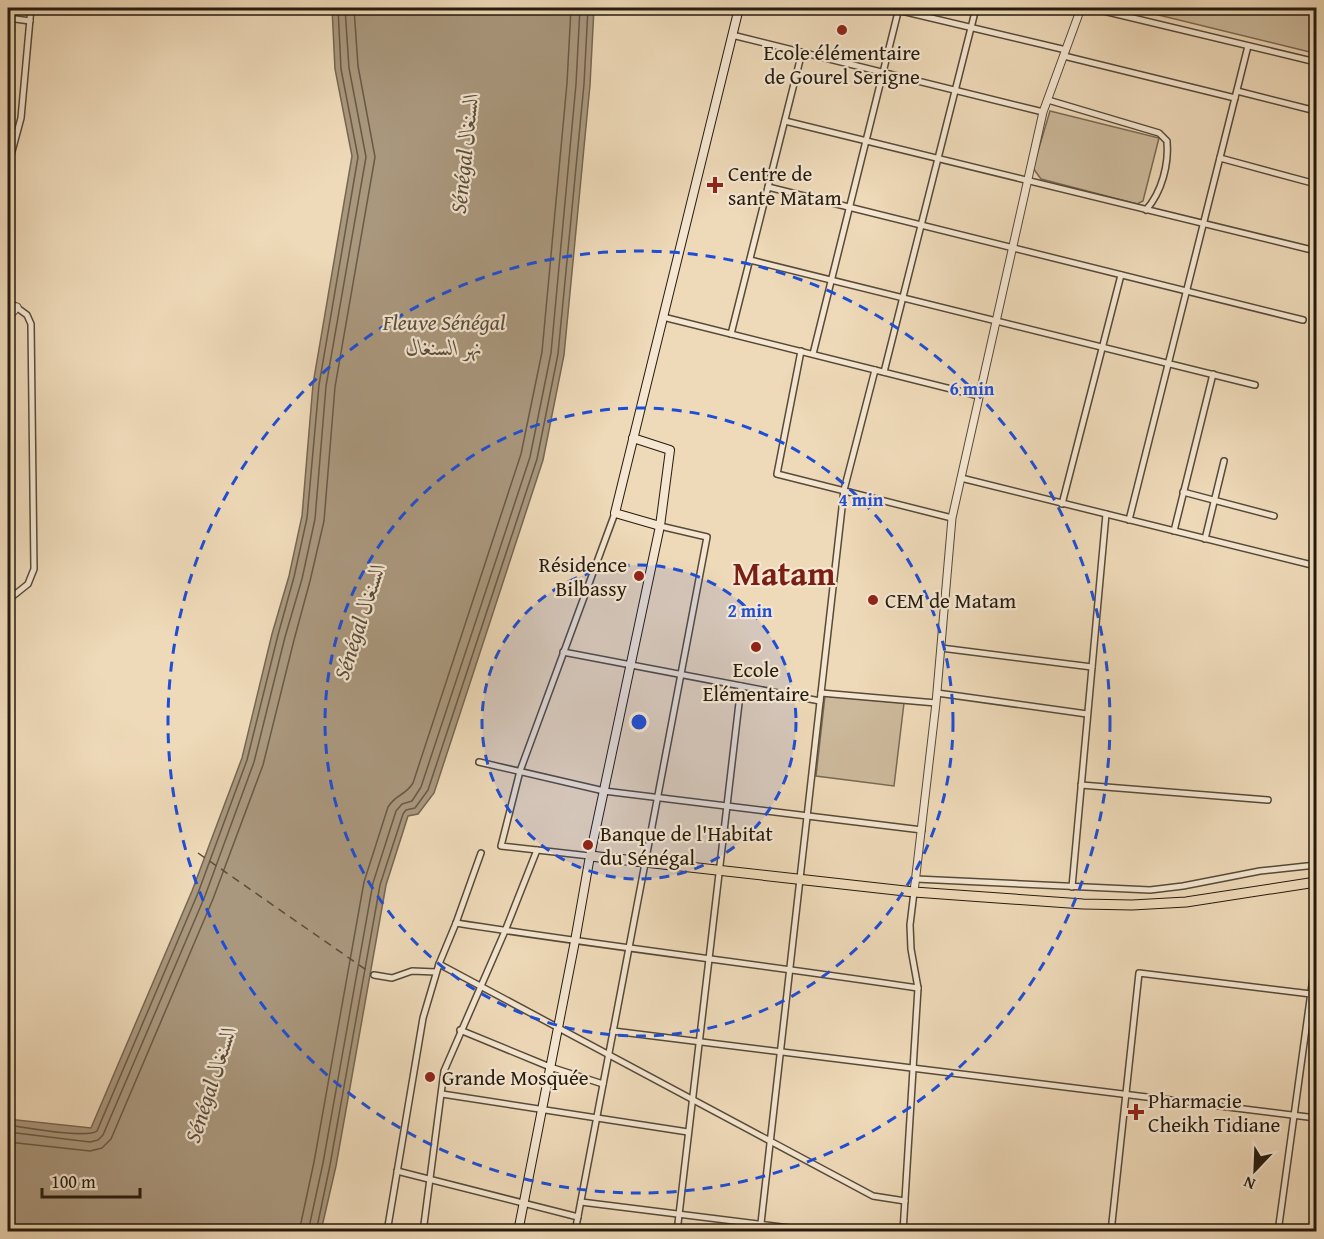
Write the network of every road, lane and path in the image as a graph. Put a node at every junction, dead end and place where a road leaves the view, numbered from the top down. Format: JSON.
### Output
{"nodes":[{"id":1,"x":31,"y":8,"type":"edge"},
{"id":2,"x":739,"y":8,"type":"edge"},
{"id":3,"x":889,"y":8,"type":"edge"},
{"id":4,"x":976,"y":8,"type":"edge"},
{"id":5,"x":1081,"y":8,"type":"edge"},
{"id":6,"x":1091,"y":8,"type":"edge"},
{"id":7,"x":899,"y":9,"type":"edge"},
{"id":8,"x":8,"y":18,"type":"edge"},
{"id":9,"x":30,"y":21,"type":"junction"},
{"id":10,"x":971,"y":27,"type":"junction"},
{"id":11,"x":732,"y":35,"type":"junction"},
{"id":12,"x":1248,"y":46,"type":"junction"},
{"id":13,"x":802,"y":52,"type":"junction"},
{"id":14,"x":1065,"y":53,"type":"junction"},
{"id":15,"x":1317,"y":62,"type":"edge"},
{"id":16,"x":883,"y":72,"type":"junction"},
{"id":17,"x":955,"y":90,"type":"junction"},
{"id":18,"x":1236,"y":94,"type":"junction"},
{"id":19,"x":1048,"y":100,"type":"junction"},
{"id":20,"x":1317,"y":111,"type":"edge"},
{"id":21,"x":1043,"y":112,"type":"junction"},
{"id":22,"x":785,"y":121,"type":"junction"},
{"id":23,"x":866,"y":141,"type":"junction"},
{"id":24,"x":9,"y":154,"type":"edge"},
{"id":25,"x":938,"y":158,"type":"junction"},
{"id":26,"x":1220,"y":158,"type":"junction"},
{"id":27,"x":8,"y":179,"type":"edge"},
{"id":28,"x":1027,"y":180,"type":"junction"},
{"id":29,"x":1317,"y":183,"type":"edge"},
{"id":30,"x":768,"y":187,"type":"junction"},
{"id":31,"x":849,"y":207,"type":"junction"},
{"id":32,"x":1146,"y":210,"type":"junction"},
{"id":33,"x":1203,"y":224,"type":"junction"},
{"id":34,"x":921,"y":225,"type":"junction"},
{"id":35,"x":1012,"y":248,"type":"junction"},
{"id":36,"x":1317,"y":251,"type":"edge"},
{"id":37,"x":750,"y":260,"type":"junction"},
{"id":38,"x":1121,"y":274,"type":"junction"},
{"id":39,"x":831,"y":280,"type":"junction"},
{"id":40,"x":1186,"y":291,"type":"junction"},
{"id":41,"x":903,"y":298,"type":"junction"},
{"id":42,"x":8,"y":301,"type":"edge"},
{"id":43,"x":17,"y":307,"type":"junction"},
{"id":44,"x":663,"y":317,"type":"junction"},
{"id":45,"x":8,"y":318,"type":"edge"},
{"id":46,"x":1303,"y":320,"type":"dead end"},
{"id":47,"x":996,"y":321,"type":"junction"},
{"id":48,"x":731,"y":334,"type":"junction"},
{"id":49,"x":1103,"y":347,"type":"junction"},
{"id":50,"x":801,"y":351,"type":"junction"},
{"id":51,"x":813,"y":354,"type":"junction"},
{"id":52,"x":1168,"y":363,"type":"junction"},
{"id":53,"x":875,"y":370,"type":"junction"},
{"id":54,"x":884,"y":372,"type":"junction"},
{"id":55,"x":1213,"y":374,"type":"junction"},
{"id":56,"x":1255,"y":385,"type":"dead end"},
{"id":57,"x":979,"y":396,"type":"junction"},
{"id":58,"x":633,"y":438,"type":"junction"},
{"id":59,"x":1224,"y":461,"type":"dead end"},
{"id":60,"x":961,"y":478,"type":"junction"},
{"id":61,"x":844,"y":490,"type":"junction"},
{"id":62,"x":1184,"y":492,"type":"junction"},
{"id":63,"x":1215,"y":500,"type":"junction"},
{"id":64,"x":1062,"y":504,"type":"junction"},
{"id":65,"x":615,"y":513,"type":"junction"},
{"id":66,"x":1106,"y":514,"type":"junction"},
{"id":67,"x":1275,"y":516,"type":"dead end"},
{"id":68,"x":952,"y":518,"type":"junction"},
{"id":69,"x":1129,"y":520,"type":"junction"},
{"id":70,"x":660,"y":526,"type":"junction"},
{"id":71,"x":1174,"y":531,"type":"junction"},
{"id":72,"x":1205,"y":539,"type":"junction"},
{"id":73,"x":1317,"y":566,"type":"edge"},
{"id":74,"x":8,"y":600,"type":"edge"},
{"id":75,"x":941,"y":648,"type":"junction"},
{"id":76,"x":563,"y":652,"type":"junction"},
{"id":77,"x":631,"y":665,"type":"junction"},
{"id":78,"x":1092,"y":667,"type":"junction"},
{"id":79,"x":681,"y":675,"type":"junction"},
{"id":80,"x":741,"y":686,"type":"junction"},
{"id":81,"x":821,"y":693,"type":"junction"},
{"id":82,"x":937,"y":693,"type":"junction"},
{"id":83,"x":820,"y":701,"type":"junction"},
{"id":84,"x":936,"y":703,"type":"junction"},
{"id":85,"x":1087,"y":714,"type":"junction"},
{"id":86,"x":478,"y":762,"type":"dead end"},
{"id":87,"x":520,"y":771,"type":"junction"},
{"id":88,"x":1081,"y":785,"type":"junction"},
{"id":89,"x":604,"y":791,"type":"junction"},
{"id":90,"x":658,"y":798,"type":"junction"},
{"id":91,"x":1268,"y":800,"type":"dead end"},
{"id":92,"x":727,"y":806,"type":"junction"},
{"id":93,"x":807,"y":816,"type":"junction"},
{"id":94,"x":922,"y":830,"type":"junction"},
{"id":95,"x":537,"y":850,"type":"junction"},
{"id":96,"x":480,"y":853,"type":"dead end"},
{"id":97,"x":590,"y":856,"type":"junction"},
{"id":98,"x":645,"y":863,"type":"junction"},
{"id":99,"x":1317,"y":865,"type":"edge"},
{"id":100,"x":719,"y":871,"type":"junction"},
{"id":101,"x":800,"y":879,"type":"junction"},
{"id":102,"x":916,"y":879,"type":"junction"},
{"id":103,"x":1317,"y":882,"type":"edge"},
{"id":104,"x":1072,"y":887,"type":"junction"},
{"id":105,"x":1133,"y":890,"type":"junction"},
{"id":106,"x":914,"y":892,"type":"junction"},
{"id":107,"x":1132,"y":905,"type":"junction"},
{"id":108,"x":456,"y":923,"type":"junction"},
{"id":109,"x":505,"y":931,"type":"junction"},
{"id":110,"x":575,"y":941,"type":"junction"},
{"id":111,"x":629,"y":948,"type":"junction"},
{"id":112,"x":1317,"y":956,"type":"edge"},
{"id":113,"x":709,"y":959,"type":"junction"},
{"id":114,"x":439,"y":964,"type":"junction"},
{"id":115,"x":790,"y":969,"type":"junction"},
{"id":116,"x":436,"y":972,"type":"junction"},
{"id":117,"x":374,"y":975,"type":"dead end"},
{"id":118,"x":480,"y":986,"type":"junction"},
{"id":119,"x":918,"y":988,"type":"junction"},
{"id":120,"x":1311,"y":994,"type":"junction"},
{"id":121,"x":558,"y":1027,"type":"junction"},
{"id":122,"x":460,"y":1030,"type":"junction"},
{"id":123,"x":613,"y":1031,"type":"junction"},
{"id":124,"x":699,"y":1042,"type":"junction"},
{"id":125,"x":780,"y":1052,"type":"junction"},
{"id":126,"x":609,"y":1055,"type":"junction"},
{"id":127,"x":550,"y":1067,"type":"junction"},
{"id":128,"x":914,"y":1068,"type":"junction"},
{"id":129,"x":603,"y":1084,"type":"junction"},
{"id":130,"x":442,"y":1094,"type":"junction"},
{"id":131,"x":1126,"y":1094,"type":"junction"},
{"id":132,"x":692,"y":1098,"type":"junction"},
{"id":133,"x":542,"y":1110,"type":"junction"},
{"id":134,"x":1294,"y":1115,"type":"junction"},
{"id":135,"x":1317,"y":1118,"type":"edge"},
{"id":136,"x":597,"y":1119,"type":"junction"},
{"id":137,"x":688,"y":1132,"type":"junction"},
{"id":138,"x":770,"y":1141,"type":"junction"},
{"id":139,"x":398,"y":1171,"type":"junction"},
{"id":140,"x":431,"y":1179,"type":"junction"},
{"id":141,"x":905,"y":1201,"type":"junction"},
{"id":142,"x":581,"y":1202,"type":"junction"},
{"id":143,"x":524,"y":1203,"type":"junction"},
{"id":144,"x":679,"y":1214,"type":"junction"},
{"id":145,"x":578,"y":1217,"type":"junction"},
{"id":146,"x":761,"y":1224,"type":"junction"},
{"id":147,"x":387,"y":1232,"type":"edge"},
{"id":148,"x":423,"y":1232,"type":"edge"},
{"id":149,"x":518,"y":1232,"type":"edge"},
{"id":150,"x":575,"y":1232,"type":"edge"},
{"id":151,"x":677,"y":1232,"type":"edge"},
{"id":152,"x":760,"y":1232,"type":"edge"},
{"id":153,"x":822,"y":1232,"type":"edge"},
{"id":154,"x":903,"y":1232,"type":"edge"},
{"id":155,"x":1111,"y":1232,"type":"edge"},
{"id":156,"x":1278,"y":1232,"type":"edge"}],
"edges":[{"from":1,"to":9,"type":"street"},
{"from":2,"to":11,"type":"main road"},
{"from":3,"to":7,"type":"street"},
{"from":4,"to":10,"type":"street"},
{"from":5,"to":14,"type":"street"},
{"from":6,"to":12,"type":"street"},
{"from":7,"to":10,"type":"street"},
{"from":7,"to":16,"type":"street"},
{"from":8,"to":9,"type":"street"},
{"from":9,"to":24,"type":"street"},
{"from":10,"to":14,"type":"street"},
{"from":10,"to":17,"type":"street"},
{"from":11,"to":13,"type":"street"},
{"from":11,"to":44,"type":"main road"},
{"from":12,"to":15,"type":"street"},
{"from":12,"to":18,"type":"street"},
{"from":13,"to":16,"type":"street"},
{"from":13,"to":22,"type":"street"},
{"from":14,"to":18,"type":"street"},
{"from":14,"to":19,"type":"street"},
{"from":16,"to":17,"type":"street"},
{"from":16,"to":23,"type":"street"},
{"from":17,"to":21,"type":"street"},
{"from":17,"to":25,"type":"street"},
{"from":18,"to":20,"type":"street"},
{"from":18,"to":26,"type":"street"},
{"from":19,"to":21,"type":"street"},
{"from":19,"to":32,"type":"street"},
{"from":21,"to":28,"type":"street"},
{"from":22,"to":23,"type":"street"},
{"from":22,"to":30,"type":"street"},
{"from":23,"to":25,"type":"street"},
{"from":23,"to":31,"type":"street"},
{"from":24,"to":27,"type":"street"},
{"from":25,"to":28,"type":"street"},
{"from":25,"to":34,"type":"street"},
{"from":26,"to":29,"type":"street"},
{"from":26,"to":33,"type":"street"},
{"from":28,"to":32,"type":"street"},
{"from":28,"to":35,"type":"street"},
{"from":30,"to":31,"type":"street"},
{"from":30,"to":37,"type":"street"},
{"from":31,"to":34,"type":"street"},
{"from":31,"to":39,"type":"street"},
{"from":32,"to":33,"type":"street"},
{"from":33,"to":36,"type":"street"},
{"from":33,"to":40,"type":"street"},
{"from":34,"to":35,"type":"street"},
{"from":34,"to":41,"type":"street"},
{"from":35,"to":38,"type":"street"},
{"from":35,"to":47,"type":"street"},
{"from":37,"to":39,"type":"street"},
{"from":37,"to":48,"type":"street"},
{"from":38,"to":40,"type":"street"},
{"from":38,"to":49,"type":"street"},
{"from":39,"to":41,"type":"street"},
{"from":39,"to":51,"type":"street"},
{"from":40,"to":46,"type":"street"},
{"from":40,"to":52,"type":"street"},
{"from":41,"to":47,"type":"street"},
{"from":41,"to":54,"type":"street"},
{"from":42,"to":43,"type":"street"},
{"from":43,"to":45,"type":"street"},
{"from":43,"to":74,"type":"street"},
{"from":44,"to":48,"type":"street"},
{"from":44,"to":58,"type":"main road"},
{"from":47,"to":49,"type":"street"},
{"from":47,"to":57,"type":"street"},
{"from":48,"to":50,"type":"street"},
{"from":49,"to":52,"type":"street"},
{"from":49,"to":64,"type":"street"},
{"from":50,"to":51,"type":"street"},
{"from":50,"to":61,"type":"street"},
{"from":51,"to":53,"type":"street"},
{"from":52,"to":55,"type":"street"},
{"from":52,"to":69,"type":"street"},
{"from":53,"to":54,"type":"street"},
{"from":53,"to":61,"type":"street"},
{"from":54,"to":57,"type":"street"},
{"from":55,"to":56,"type":"street"},
{"from":55,"to":62,"type":"street"},
{"from":57,"to":60,"type":"street"},
{"from":58,"to":65,"type":"main road"},
{"from":58,"to":70,"type":"main road"},
{"from":59,"to":63,"type":"street"},
{"from":60,"to":64,"type":"street"},
{"from":60,"to":68,"type":"street"},
{"from":61,"to":68,"type":"street"},
{"from":61,"to":81,"type":"street"},
{"from":62,"to":63,"type":"street"},
{"from":62,"to":71,"type":"street"},
{"from":63,"to":67,"type":"street"},
{"from":63,"to":72,"type":"street"},
{"from":64,"to":66,"type":"street"},
{"from":65,"to":70,"type":"main road"},
{"from":65,"to":76,"type":"street"},
{"from":66,"to":69,"type":"street"},
{"from":66,"to":78,"type":"street"},
{"from":68,"to":75,"type":"street"},
{"from":69,"to":71,"type":"street"},
{"from":70,"to":77,"type":"main road"},
{"from":70,"to":79,"type":"street"},
{"from":71,"to":72,"type":"street"},
{"from":72,"to":73,"type":"street"},
{"from":75,"to":78,"type":"street"},
{"from":75,"to":82,"type":"street"},
{"from":76,"to":77,"type":"street"},
{"from":76,"to":87,"type":"street"},
{"from":77,"to":79,"type":"street"},
{"from":77,"to":89,"type":"main road"},
{"from":78,"to":85,"type":"street"},
{"from":79,"to":80,"type":"street"},
{"from":79,"to":90,"type":"street"},
{"from":80,"to":83,"type":"street"},
{"from":80,"to":92,"type":"street"},
{"from":81,"to":83,"type":"street"},
{"from":81,"to":84,"type":"street"},
{"from":82,"to":84,"type":"street"},
{"from":82,"to":85,"type":"street"},
{"from":83,"to":93,"type":"street"},
{"from":84,"to":94,"type":"street"},
{"from":85,"to":88,"type":"street"},
{"from":86,"to":87,"type":"street"},
{"from":87,"to":89,"type":"street"},
{"from":87,"to":95,"type":"street"},
{"from":88,"to":91,"type":"street"},
{"from":88,"to":104,"type":"street"},
{"from":89,"to":90,"type":"street"},
{"from":89,"to":97,"type":"main road"},
{"from":90,"to":92,"type":"street"},
{"from":90,"to":98,"type":"street"},
{"from":92,"to":93,"type":"street"},
{"from":92,"to":100,"type":"street"},
{"from":93,"to":94,"type":"street"},
{"from":93,"to":101,"type":"street"},
{"from":94,"to":102,"type":"street"},
{"from":95,"to":97,"type":"street"},
{"from":95,"to":109,"type":"street"},
{"from":96,"to":108,"type":"street"},
{"from":97,"to":98,"type":"main road"},
{"from":97,"to":110,"type":"main road"},
{"from":98,"to":100,"type":"main road"},
{"from":98,"to":111,"type":"street"},
{"from":99,"to":105,"type":"street"},
{"from":100,"to":101,"type":"main road"},
{"from":100,"to":113,"type":"street"},
{"from":101,"to":106,"type":"main road"},
{"from":101,"to":115,"type":"street"},
{"from":102,"to":104,"type":"street"},
{"from":102,"to":106,"type":"street"},
{"from":103,"to":107,"type":"main road"},
{"from":104,"to":105,"type":"street"},
{"from":105,"to":107,"type":"street"},
{"from":106,"to":107,"type":"main road"},
{"from":106,"to":119,"type":"street"},
{"from":108,"to":109,"type":"street"},
{"from":108,"to":114,"type":"street"},
{"from":109,"to":110,"type":"street"},
{"from":109,"to":118,"type":"street"},
{"from":110,"to":111,"type":"street"},
{"from":110,"to":121,"type":"main road"},
{"from":111,"to":113,"type":"street"},
{"from":111,"to":123,"type":"street"},
{"from":112,"to":120,"type":"street"},
{"from":113,"to":115,"type":"street"},
{"from":113,"to":124,"type":"street"},
{"from":114,"to":116,"type":"street"},
{"from":114,"to":118,"type":"street"},
{"from":115,"to":119,"type":"street"},
{"from":115,"to":125,"type":"street"},
{"from":116,"to":117,"type":"street"},
{"from":116,"to":139,"type":"street"},
{"from":118,"to":121,"type":"street"},
{"from":118,"to":122,"type":"street"},
{"from":119,"to":128,"type":"street"},
{"from":120,"to":131,"type":"street"},
{"from":120,"to":134,"type":"street"},
{"from":121,"to":126,"type":"street"},
{"from":121,"to":127,"type":"main road"},
{"from":122,"to":127,"type":"street"},
{"from":122,"to":130,"type":"street"},
{"from":123,"to":124,"type":"street"},
{"from":123,"to":126,"type":"street"},
{"from":124,"to":125,"type":"street"},
{"from":124,"to":132,"type":"street"},
{"from":125,"to":128,"type":"street"},
{"from":125,"to":138,"type":"street"},
{"from":126,"to":129,"type":"street"},
{"from":126,"to":132,"type":"street"},
{"from":127,"to":129,"type":"street"},
{"from":127,"to":133,"type":"main road"},
{"from":128,"to":131,"type":"street"},
{"from":128,"to":141,"type":"street"},
{"from":129,"to":136,"type":"street"},
{"from":130,"to":133,"type":"street"},
{"from":130,"to":140,"type":"street"},
{"from":131,"to":134,"type":"street"},
{"from":131,"to":155,"type":"street"},
{"from":132,"to":137,"type":"street"},
{"from":132,"to":138,"type":"street"},
{"from":133,"to":136,"type":"street"},
{"from":133,"to":143,"type":"main road"},
{"from":134,"to":135,"type":"street"},
{"from":134,"to":156,"type":"street"},
{"from":136,"to":137,"type":"street"},
{"from":136,"to":142,"type":"street"},
{"from":137,"to":144,"type":"street"},
{"from":138,"to":141,"type":"street"},
{"from":138,"to":146,"type":"street"},
{"from":139,"to":140,"type":"street"},
{"from":139,"to":147,"type":"street"},
{"from":140,"to":143,"type":"street"},
{"from":140,"to":148,"type":"street"},
{"from":141,"to":154,"type":"street"},
{"from":142,"to":144,"type":"street"},
{"from":142,"to":145,"type":"street"},
{"from":143,"to":145,"type":"street"},
{"from":143,"to":149,"type":"main road"},
{"from":144,"to":146,"type":"street"},
{"from":144,"to":151,"type":"street"},
{"from":145,"to":150,"type":"street"},
{"from":146,"to":152,"type":"street"},
{"from":146,"to":153,"type":"street"}]}
